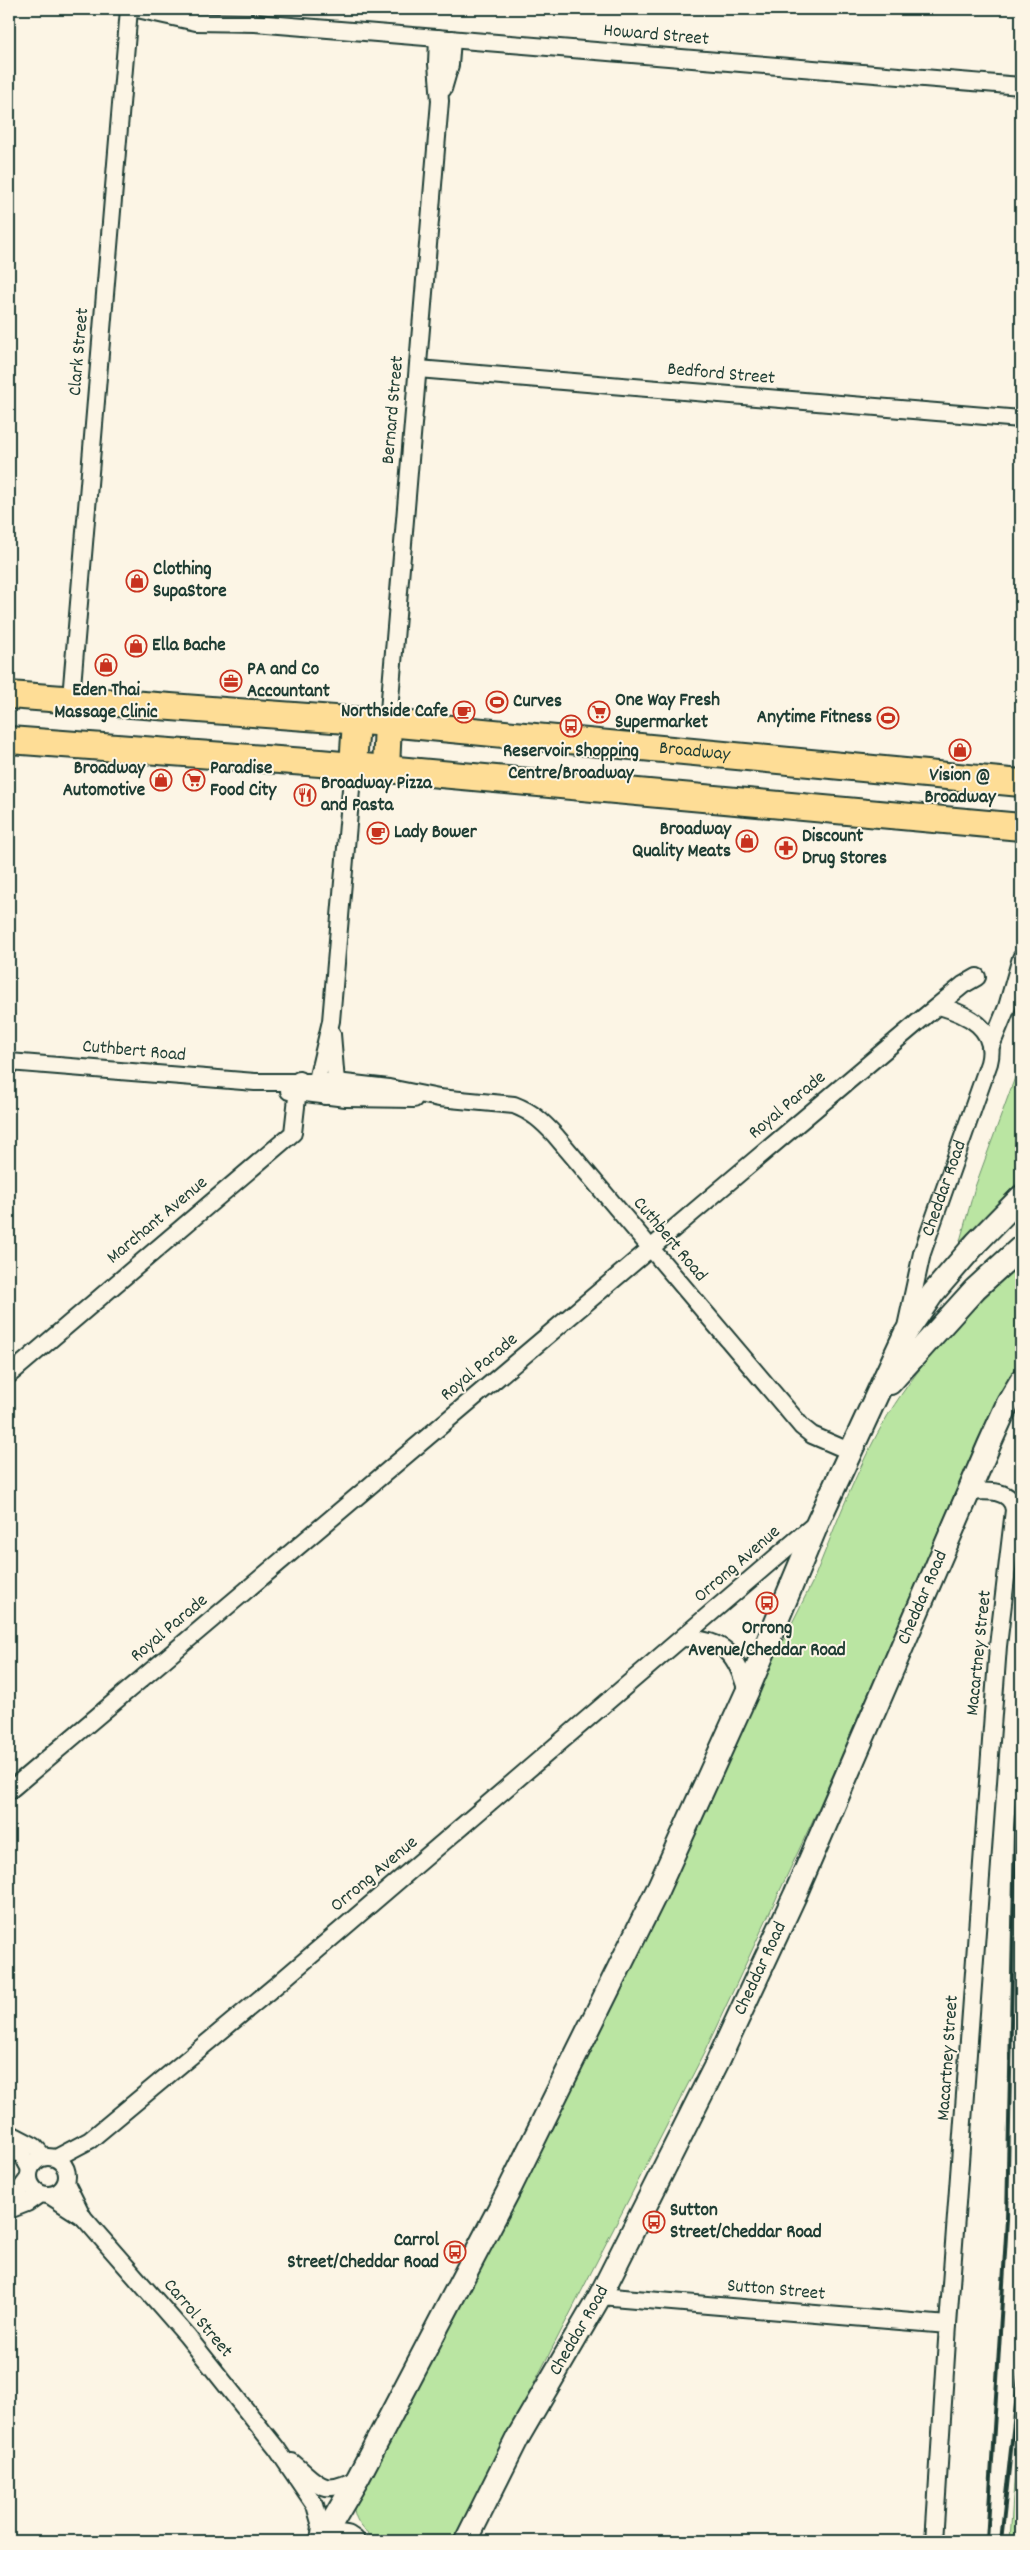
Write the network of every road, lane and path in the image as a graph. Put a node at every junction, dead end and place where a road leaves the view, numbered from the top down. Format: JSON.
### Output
{"nodes":[{"id":1,"x":129,"y":9,"type":"edge"},
{"id":2,"x":137,"y":9,"type":"edge"},
{"id":3,"x":188,"y":9,"type":"edge"},
{"id":4,"x":256,"y":16,"type":"edge"},
{"id":5,"x":228,"y":21,"type":"junction"},
{"id":6,"x":445,"y":38,"type":"junction"},
{"id":7,"x":1021,"y":86,"type":"edge"},
{"id":8,"x":418,"y":369,"type":"junction"},
{"id":9,"x":1021,"y":419,"type":"edge"},
{"id":10,"x":9,"y":695,"type":"edge"},
{"id":11,"x":71,"y":698,"type":"junction"},
{"id":12,"x":356,"y":721,"type":"junction"},
{"id":13,"x":388,"y":723,"type":"junction"},
{"id":14,"x":9,"y":740,"type":"edge"},
{"id":15,"x":353,"y":766,"type":"junction"},
{"id":16,"x":386,"y":769,"type":"junction"},
{"id":17,"x":880,"y":770,"type":"junction"},
{"id":18,"x":1021,"y":783,"type":"edge"},
{"id":19,"x":877,"y":812,"type":"junction"},
{"id":20,"x":1021,"y":827,"type":"edge"},
{"id":21,"x":1021,"y":958,"type":"edge"},
{"id":22,"x":977,"y":977,"type":"dead end"},
{"id":23,"x":939,"y":1006,"type":"junction"},
{"id":24,"x":331,"y":1021,"type":"junction"},
{"id":25,"x":991,"y":1046,"type":"junction"},
{"id":26,"x":9,"y":1062,"type":"edge"},
{"id":27,"x":317,"y":1080,"type":"junction"},
{"id":28,"x":336,"y":1082,"type":"junction"},
{"id":29,"x":299,"y":1087,"type":"junction"},
{"id":30,"x":325,"y":1096,"type":"junction"},
{"id":31,"x":439,"y":1098,"type":"junction"},
{"id":32,"x":1021,"y":1197,"type":"edge"},
{"id":33,"x":1021,"y":1247,"type":"edge"},
{"id":34,"x":650,"y":1250,"type":"junction"},
{"id":35,"x":905,"y":1334,"type":"junction"},
{"id":36,"x":9,"y":1375,"type":"edge"},
{"id":37,"x":1021,"y":1381,"type":"edge"},
{"id":38,"x":878,"y":1396,"type":"junction"},
{"id":39,"x":849,"y":1451,"type":"junction"},
{"id":40,"x":969,"y":1492,"type":"junction"},
{"id":41,"x":818,"y":1522,"type":"junction"},
{"id":42,"x":1021,"y":1534,"type":"edge"},
{"id":43,"x":1008,"y":1578,"type":"junction"},
{"id":44,"x":684,"y":1638,"type":"junction"},
{"id":45,"x":747,"y":1692,"type":"junction"},
{"id":46,"x":9,"y":1791,"type":"edge"},
{"id":47,"x":10,"y":2133,"type":"edge"},
{"id":48,"x":90,"y":2140,"type":"junction"},
{"id":49,"x":50,"y":2158,"type":"junction"},
{"id":50,"x":29,"y":2174,"type":"junction"},
{"id":51,"x":66,"y":2178,"type":"junction"},
{"id":52,"x":45,"y":2194,"type":"junction"},
{"id":53,"x":9,"y":2205,"type":"edge"},
{"id":54,"x":9,"y":2210,"type":"edge"},
{"id":55,"x":82,"y":2218,"type":"junction"},
{"id":56,"x":600,"y":2296,"type":"junction"},
{"id":57,"x":948,"y":2326,"type":"junction"},
{"id":58,"x":277,"y":2449,"type":"junction"},
{"id":59,"x":358,"y":2478,"type":"junction"},
{"id":60,"x":320,"y":2541,"type":"edge"},
{"id":61,"x":326,"y":2541,"type":"edge"},
{"id":62,"x":353,"y":2541,"type":"edge"},
{"id":63,"x":466,"y":2541,"type":"edge"},
{"id":64,"x":934,"y":2541,"type":"edge"}],
"edges":[{"from":1,"to":11,"type":"street","name":"Clark Street"},
{"from":2,"to":5,"type":"street","name":"Howard Street"},
{"from":3,"to":5,"type":"street","name":"Howard Street"},
{"from":4,"to":5,"type":"street","name":"Howard Street"},
{"from":4,"to":6,"type":"street","name":"Howard Street"},
{"from":6,"to":7,"type":"street","name":"Howard Street"},
{"from":6,"to":8,"type":"street","name":"Bernard Street"},
{"from":8,"to":9,"type":"street","name":"Bedford Street"},
{"from":8,"to":13,"type":"street","name":"Bernard Street"},
{"from":10,"to":11,"type":"main road","name":"Broadway"},
{"from":11,"to":12,"type":"main road","name":"Broadway"},
{"from":12,"to":13,"type":"main road","name":"Broadway"},
{"from":12,"to":15,"type":"main road"},
{"from":13,"to":16,"type":"main road"},
{"from":13,"to":17,"type":"main road","name":"Broadway"},
{"from":14,"to":15,"type":"main road"},
{"from":15,"to":16,"type":"main road"},
{"from":15,"to":24,"type":"street"},
{"from":16,"to":19,"type":"main road"},
{"from":17,"to":18,"type":"main road","name":"Broadway"},
{"from":17,"to":19,"type":"main road"},
{"from":19,"to":20,"type":"main road"},
{"from":21,"to":25,"type":"street","name":"Cheddar Road"},
{"from":22,"to":23,"type":"street","name":"Royal Parade"},
{"from":23,"to":25,"type":"street"},
{"from":23,"to":34,"type":"street","name":"Royal Parade"},
{"from":24,"to":27,"type":"street"},
{"from":24,"to":28,"type":"street"},
{"from":25,"to":35,"type":"street","name":"Cheddar Road"},
{"from":26,"to":29,"type":"street","name":"Cuthbert Road"},
{"from":27,"to":28,"type":"street","name":"Cuthbert Road"},
{"from":27,"to":29,"type":"street","name":"Cuthbert Road"},
{"from":27,"to":30,"type":"street"},
{"from":28,"to":30,"type":"street"},
{"from":28,"to":31,"type":"street","name":"Cuthbert Road"},
{"from":29,"to":30,"type":"street","name":"Cuthbert Road"},
{"from":29,"to":36,"type":"street","name":"Marchant Avenue"},
{"from":30,"to":31,"type":"street","name":"Cuthbert Road"},
{"from":31,"to":34,"type":"street","name":"Cuthbert Road"},
{"from":32,"to":35,"type":"main road","name":"Cheddar Road"},
{"from":33,"to":38,"type":"main road","name":"Cheddar Road"},
{"from":34,"to":39,"type":"street","name":"Cuthbert Road"},
{"from":34,"to":46,"type":"street","name":"Royal Parade"},
{"from":35,"to":38,"type":"main road","name":"Cheddar Road"},
{"from":37,"to":40,"type":"main road","name":"Cheddar Road"},
{"from":38,"to":39,"type":"main road","name":"Cheddar Road"},
{"from":39,"to":41,"type":"main road","name":"Cheddar Road"},
{"from":40,"to":43,"type":"street","name":"Macartney Street"},
{"from":40,"to":56,"type":"main road","name":"Cheddar Road"},
{"from":41,"to":44,"type":"street","name":"Orrong Avenue"},
{"from":41,"to":45,"type":"main road","name":"Cheddar Road"},
{"from":42,"to":43,"type":"street","name":"Macartney Street"},
{"from":43,"to":57,"type":"street","name":"Macartney Street"},
{"from":44,"to":45,"type":"street"},
{"from":44,"to":48,"type":"street","name":"Orrong Avenue"},
{"from":45,"to":59,"type":"main road","name":"Cheddar Road"},
{"from":47,"to":49,"type":"street"},
{"from":47,"to":50,"type":"street"},
{"from":48,"to":49,"type":"street","name":"Orrong Avenue"},
{"from":48,"to":51,"type":"street","name":"Orrong Avenue"},
{"from":49,"to":50,"type":"street"},
{"from":49,"to":51,"type":"street"},
{"from":50,"to":52,"type":"street"},
{"from":50,"to":53,"type":"street"},
{"from":51,"to":52,"type":"street"},
{"from":51,"to":55,"type":"street","name":"Carrol Street"},
{"from":52,"to":54,"type":"street"},
{"from":52,"to":55,"type":"street","name":"Carrol Street"},
{"from":55,"to":58,"type":"street","name":"Carrol Street"},
{"from":56,"to":57,"type":"street","name":"Sutton Street"},
{"from":56,"to":63,"type":"main road","name":"Cheddar Road"},
{"from":57,"to":64,"type":"street","name":"Macartney Street"},
{"from":58,"to":59,"type":"street","name":"Carrol Street"},
{"from":58,"to":60,"type":"street","name":"Carrol Street"},
{"from":59,"to":60,"type":"main road","name":"Cheddar Road"},
{"from":61,"to":62,"type":"main road"}]}
